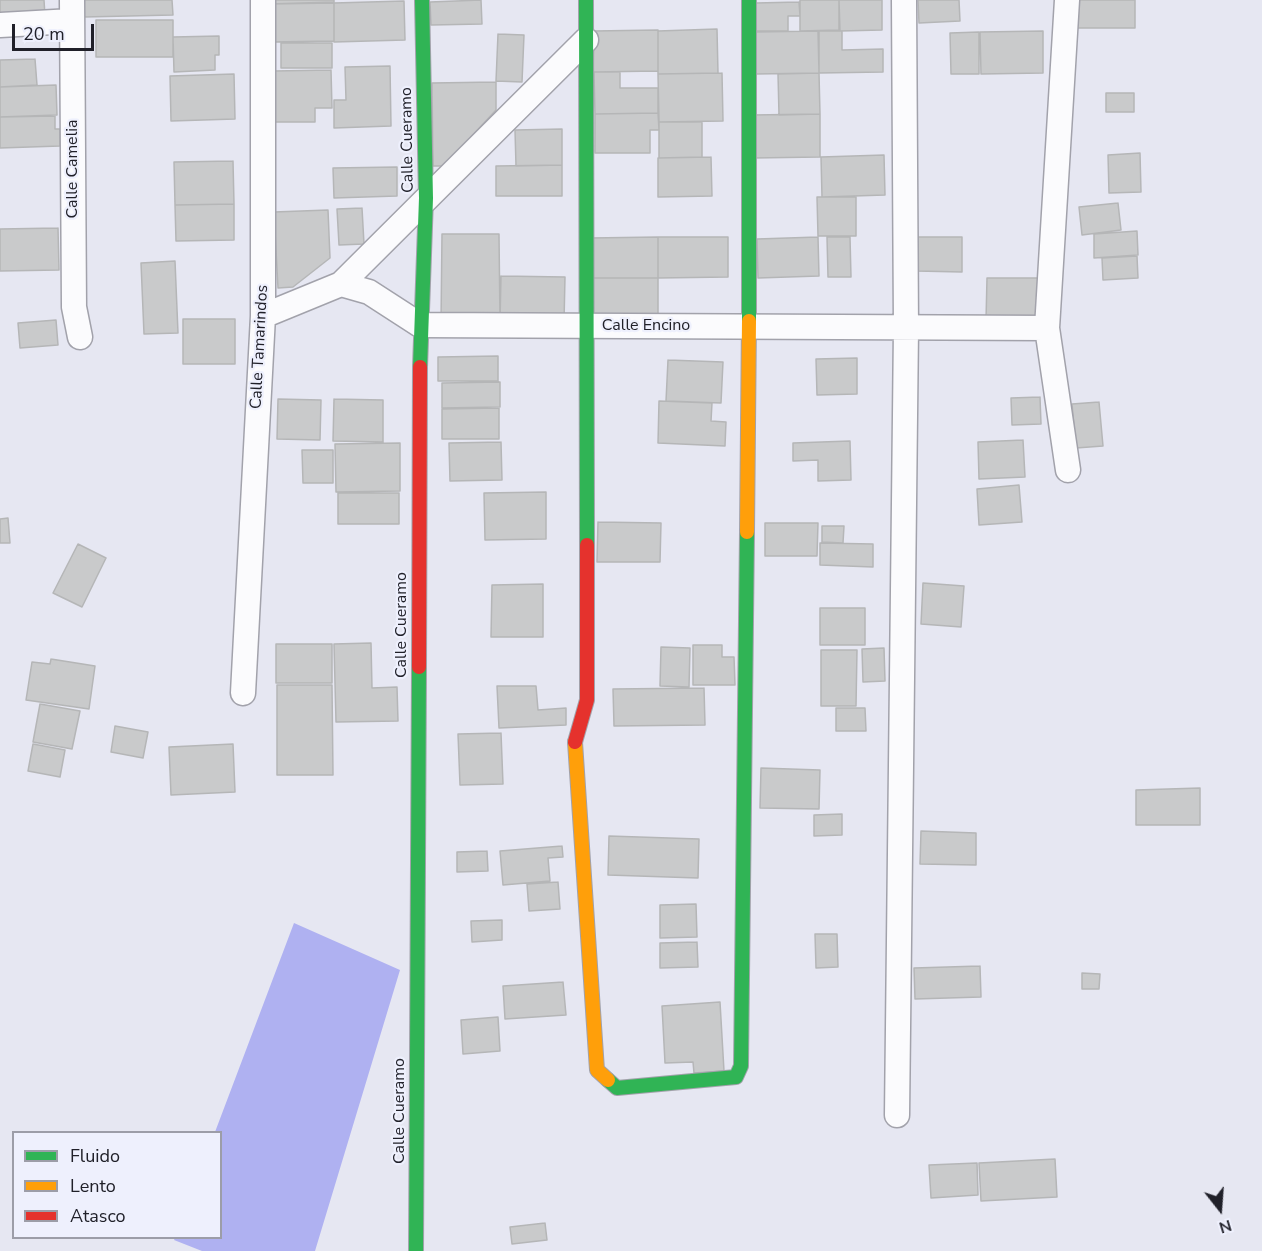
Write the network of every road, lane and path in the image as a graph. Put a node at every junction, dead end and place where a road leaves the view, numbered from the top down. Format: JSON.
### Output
{"nodes":[{"id":1,"x":263,"y":0,"type":"edge"},
{"id":2,"x":422,"y":0,"type":"edge"},
{"id":3,"x":586,"y":0,"type":"edge"},
{"id":4,"x":749,"y":0,"type":"edge"},
{"id":5,"x":904,"y":0,"type":"edge"},
{"id":6,"x":1067,"y":0,"type":"edge"},
{"id":7,"x":72,"y":10,"type":"edge"},
{"id":8,"x":0,"y":25,"type":"edge"},
{"id":9,"x":586,"y":40,"type":"junction"},
{"id":10,"x":426,"y":198,"type":"junction"},
{"id":11,"x":341,"y":284,"type":"junction"},
{"id":12,"x":263,"y":316,"type":"junction"},
{"id":13,"x":420,"y":325,"type":"junction"},
{"id":14,"x":586,"y":326,"type":"junction"},
{"id":15,"x":749,"y":326,"type":"junction"},
{"id":16,"x":906,"y":328,"type":"junction"},
{"id":17,"x":1047,"y":328,"type":"junction"},
{"id":18,"x":80,"y":337,"type":"dead end"},
{"id":19,"x":1068,"y":470,"type":"dead end"},
{"id":20,"x":243,"y":693,"type":"dead end"},
{"id":21,"x":897,"y":1115,"type":"dead end"},
{"id":22,"x":416,"y":1251,"type":"edge"}],
"edges":[{"from":1,"to":12,"type":"street","name":"Calle Tamarindos"},
{"from":2,"to":10,"type":"street","name":"Calle Cueramo"},
{"from":3,"to":9,"type":"street"},
{"from":4,"to":15,"type":"street"},
{"from":5,"to":16,"type":"street"},
{"from":6,"to":17,"type":"street"},
{"from":7,"to":8,"type":"street"},
{"from":7,"to":18,"type":"street","name":"Calle Camelia"},
{"from":9,"to":10,"type":"street"},
{"from":9,"to":14,"type":"street"},
{"from":10,"to":11,"type":"street"},
{"from":10,"to":13,"type":"street","name":"Calle Cueramo"},
{"from":11,"to":12,"type":"street"},
{"from":11,"to":13,"type":"street"},
{"from":12,"to":20,"type":"street","name":"Calle Tamarindos"},
{"from":13,"to":14,"type":"street","name":"Calle Encino"},
{"from":13,"to":22,"type":"street","name":"Calle Cueramo"},
{"from":14,"to":15,"type":"street","name":"Calle Encino"},
{"from":14,"to":15,"type":"street"},
{"from":15,"to":16,"type":"street","name":"Calle Encino"},
{"from":16,"to":17,"type":"street","name":"Calle Encino"},
{"from":16,"to":21,"type":"street"},
{"from":17,"to":19,"type":"street"}]}
